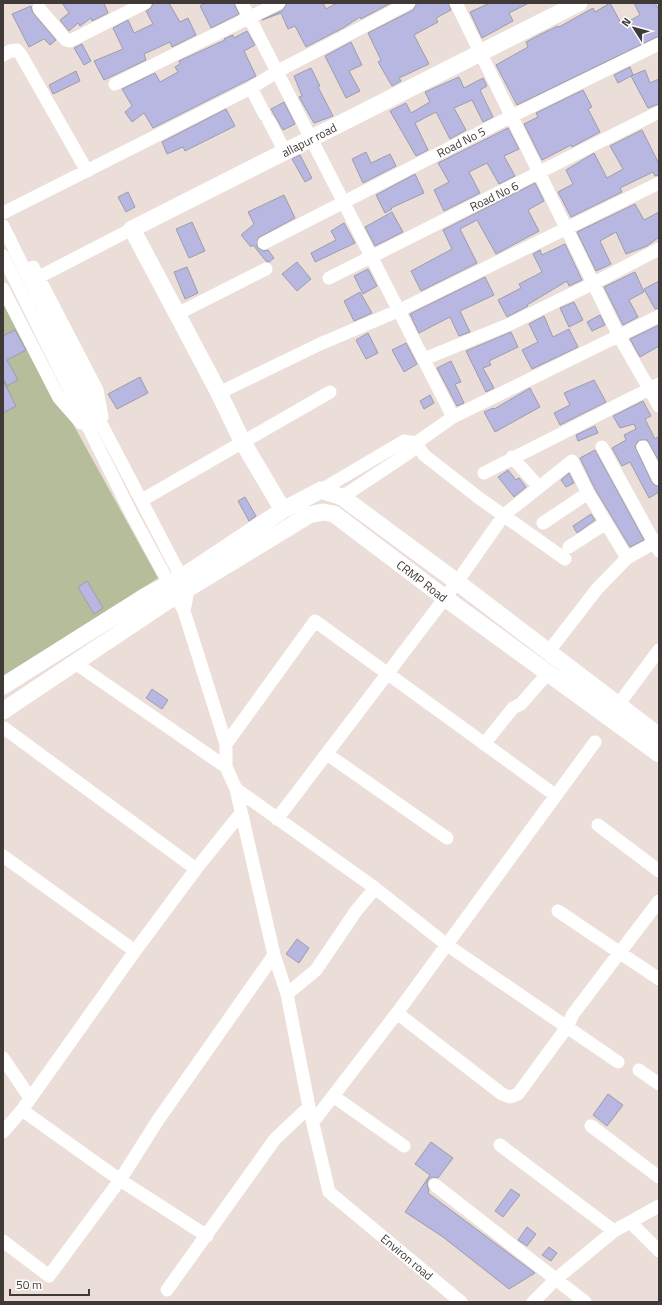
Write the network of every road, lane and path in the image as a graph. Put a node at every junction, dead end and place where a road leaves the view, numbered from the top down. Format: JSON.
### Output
{"nodes":[{"id":1,"x":145,"y":3,"type":"edge"},
{"id":2,"x":242,"y":3,"type":"edge"},
{"id":3,"x":279,"y":3,"type":"edge"},
{"id":4,"x":409,"y":3,"type":"edge"},
{"id":5,"x":456,"y":3,"type":"edge"},
{"id":6,"x":579,"y":3,"type":"edge"},
{"id":7,"x":39,"y":8,"type":"dead end"},
{"id":8,"x":250,"y":18,"type":"junction"},
{"id":9,"x":659,"y":44,"type":"edge"},
{"id":10,"x":480,"y":52,"type":"junction"},
{"id":11,"x":3,"y":55,"type":"edge"},
{"id":12,"x":278,"y":71,"type":"junction"},
{"id":13,"x":115,"y":84,"type":"dead end"},
{"id":14,"x":251,"y":88,"type":"junction"},
{"id":15,"x":659,"y":112,"type":"edge"},
{"id":16,"x":510,"y":117,"type":"junction"},
{"id":17,"x":312,"y":138,"type":"junction"},
{"id":18,"x":284,"y":152,"type":"junction"},
{"id":19,"x":87,"y":171,"type":"junction"},
{"id":20,"x":538,"y":174,"type":"junction"},
{"id":21,"x":659,"y":183,"type":"edge"},
{"id":22,"x":343,"y":202,"type":"junction"},
{"id":23,"x":4,"y":210,"type":"edge"},
{"id":24,"x":3,"y":226,"type":"edge"},
{"id":25,"x":565,"y":229,"type":"junction"},
{"id":26,"x":132,"y":230,"type":"junction"},
{"id":27,"x":264,"y":243,"type":"dead end"},
{"id":28,"x":659,"y":249,"type":"edge"},
{"id":29,"x":3,"y":256,"type":"edge"},
{"id":30,"x":372,"y":256,"type":"junction"},
{"id":31,"x":266,"y":269,"type":"dead end"},
{"id":32,"x":39,"y":277,"type":"junction"},
{"id":33,"x":329,"y":278,"type":"dead end"},
{"id":34,"x":594,"y":283,"type":"junction"},
{"id":35,"x":4,"y":292,"type":"edge"},
{"id":36,"x":400,"y":310,"type":"junction"},
{"id":37,"x":177,"y":314,"type":"junction"},
{"id":38,"x":659,"y":316,"type":"edge"},
{"id":39,"x":619,"y":336,"type":"junction"},
{"id":40,"x":424,"y":359,"type":"junction"},
{"id":41,"x":654,"y":387,"type":"edge"},
{"id":42,"x":330,"y":392,"type":"dead end"},
{"id":43,"x":219,"y":393,"type":"junction"},
{"id":44,"x":659,"y":406,"type":"edge"},
{"id":45,"x":89,"y":415,"type":"junction"},
{"id":46,"x":453,"y":417,"type":"junction"},
{"id":47,"x":103,"y":427,"type":"junction"},
{"id":48,"x":91,"y":433,"type":"junction"},
{"id":49,"x":242,"y":441,"type":"junction"},
{"id":50,"x":416,"y":443,"type":"junction"},
{"id":51,"x":602,"y":447,"type":"dead end"},
{"id":52,"x":643,"y":447,"type":"dead end"},
{"id":53,"x":512,"y":457,"type":"junction"},
{"id":54,"x":484,"y":473,"type":"dead end"},
{"id":55,"x":659,"y":479,"type":"edge"},
{"id":56,"x":539,"y":487,"type":"junction"},
{"id":57,"x":321,"y":490,"type":"junction"},
{"id":58,"x":588,"y":493,"type":"junction"},
{"id":59,"x":342,"y":497,"type":"junction"},
{"id":60,"x":142,"y":500,"type":"junction"},
{"id":61,"x":283,"y":510,"type":"junction"},
{"id":62,"x":504,"y":515,"type":"junction"},
{"id":63,"x":543,"y":523,"type":"dead end"},
{"id":64,"x":606,"y":524,"type":"junction"},
{"id":65,"x":657,"y":545,"type":"edge"},
{"id":66,"x":627,"y":558,"type":"junction"},
{"id":67,"x":458,"y":582,"type":"junction"},
{"id":68,"x":179,"y":587,"type":"junction"},
{"id":69,"x":445,"y":598,"type":"junction"},
{"id":70,"x":659,"y":650,"type":"edge"},
{"id":71,"x":549,"y":651,"type":"junction"},
{"id":72,"x":75,"y":663,"type":"junction"},
{"id":73,"x":548,"y":673,"type":"junction"},
{"id":74,"x":387,"y":674,"type":"junction"},
{"id":75,"x":3,"y":686,"type":"edge"},
{"id":76,"x":618,"y":705,"type":"junction"},
{"id":77,"x":3,"y":711,"type":"edge"},
{"id":78,"x":4,"y":728,"type":"edge"},
{"id":79,"x":659,"y":736,"type":"edge"},
{"id":80,"x":594,"y":742,"type":"dead end"},
{"id":81,"x":226,"y":744,"type":"junction"},
{"id":82,"x":484,"y":744,"type":"junction"},
{"id":83,"x":327,"y":754,"type":"junction"},
{"id":84,"x":659,"y":754,"type":"edge"},
{"id":85,"x":226,"y":767,"type":"junction"},
{"id":86,"x":236,"y":789,"type":"junction"},
{"id":87,"x":555,"y":795,"type":"junction"},
{"id":88,"x":241,"y":812,"type":"junction"},
{"id":89,"x":277,"y":819,"type":"junction"},
{"id":90,"x":598,"y":825,"type":"dead end"},
{"id":91,"x":447,"y":838,"type":"dead end"},
{"id":92,"x":3,"y":856,"type":"edge"},
{"id":93,"x":196,"y":869,"type":"junction"},
{"id":94,"x":659,"y":871,"type":"edge"},
{"id":95,"x":375,"y":888,"type":"junction"},
{"id":96,"x":659,"y":901,"type":"edge"},
{"id":97,"x":558,"y":911,"type":"dead end"},
{"id":98,"x":447,"y":945,"type":"junction"},
{"id":99,"x":136,"y":951,"type":"junction"},
{"id":100,"x":620,"y":953,"type":"junction"},
{"id":101,"x":274,"y":955,"type":"junction"},
{"id":102,"x":659,"y":980,"type":"edge"},
{"id":103,"x":287,"y":994,"type":"junction"},
{"id":104,"x":397,"y":1014,"type":"junction"},
{"id":105,"x":567,"y":1027,"type":"junction"},
{"id":106,"x":3,"y":1058,"type":"edge"},
{"id":107,"x":618,"y":1062,"type":"dead end"},
{"id":108,"x":640,"y":1070,"type":"dead end"},
{"id":109,"x":659,"y":1084,"type":"edge"},
{"id":110,"x":333,"y":1096,"type":"junction"},
{"id":111,"x":30,"y":1098,"type":"junction"},
{"id":112,"x":309,"y":1107,"type":"junction"},
{"id":113,"x":22,"y":1110,"type":"junction"},
{"id":114,"x":313,"y":1122,"type":"junction"},
{"id":115,"x":591,"y":1126,"type":"dead end"},
{"id":116,"x":3,"y":1132,"type":"edge"},
{"id":117,"x":500,"y":1144,"type":"dead end"},
{"id":118,"x":404,"y":1146,"type":"dead end"},
{"id":119,"x":659,"y":1177,"type":"edge"},
{"id":120,"x":120,"y":1180,"type":"junction"},
{"id":121,"x":435,"y":1185,"type":"dead end"},
{"id":122,"x":659,"y":1206,"type":"edge"},
{"id":123,"x":630,"y":1222,"type":"junction"},
{"id":124,"x":614,"y":1231,"type":"junction"},
{"id":125,"x":207,"y":1236,"type":"junction"},
{"id":126,"x":3,"y":1241,"type":"edge"},
{"id":127,"x":659,"y":1250,"type":"edge"},
{"id":128,"x":556,"y":1279,"type":"junction"},
{"id":129,"x":167,"y":1290,"type":"dead end"},
{"id":130,"x":529,"y":1301,"type":"edge"},
{"id":131,"x":461,"y":1302,"type":"edge"},
{"id":132,"x":585,"y":1302,"type":"edge"}],
"edges":[{"from":1,"to":7,"type":"street"},
{"from":2,"to":8,"type":"street"},
{"from":3,"to":8,"type":"street"},
{"from":4,"to":12,"type":"street"},
{"from":5,"to":10,"type":"street"},
{"from":6,"to":10,"type":"main road","name":"allapur road"},
{"from":8,"to":12,"type":"street"},
{"from":8,"to":13,"type":"street"},
{"from":9,"to":16,"type":"street","name":"Road No 5"},
{"from":10,"to":16,"type":"street"},
{"from":10,"to":17,"type":"main road","name":"allapur road"},
{"from":11,"to":19,"type":"street"},
{"from":12,"to":14,"type":"street"},
{"from":12,"to":17,"type":"street"},
{"from":14,"to":18,"type":"street"},
{"from":14,"to":19,"type":"street"},
{"from":15,"to":20,"type":"street","name":"Road No 6"},
{"from":16,"to":20,"type":"street"},
{"from":16,"to":22,"type":"street","name":"Road No 5"},
{"from":17,"to":18,"type":"main road","name":"allapur road"},
{"from":17,"to":22,"type":"street"},
{"from":18,"to":26,"type":"main road","name":"allapur road"},
{"from":19,"to":23,"type":"street"},
{"from":20,"to":25,"type":"street"},
{"from":20,"to":30,"type":"street","name":"Road No 6"},
{"from":21,"to":25,"type":"street"},
{"from":22,"to":27,"type":"street","name":"Road No 5"},
{"from":22,"to":30,"type":"street"},
{"from":23,"to":32,"type":"street"},
{"from":24,"to":45,"type":"street"},
{"from":25,"to":34,"type":"street"},
{"from":25,"to":36,"type":"street"},
{"from":26,"to":32,"type":"street","name":"allapur road"},
{"from":26,"to":37,"type":"main road"},
{"from":28,"to":34,"type":"street"},
{"from":29,"to":45,"type":"street"},
{"from":30,"to":33,"type":"street","name":"Road No 6"},
{"from":30,"to":36,"type":"street"},
{"from":31,"to":37,"type":"street"},
{"from":32,"to":47,"type":"street"},
{"from":34,"to":39,"type":"street"},
{"from":34,"to":40,"type":"street"},
{"from":35,"to":48,"type":"street"},
{"from":36,"to":40,"type":"street"},
{"from":36,"to":43,"type":"street"},
{"from":37,"to":43,"type":"main road"},
{"from":38,"to":39,"type":"street"},
{"from":39,"to":41,"type":"street"},
{"from":39,"to":46,"type":"street"},
{"from":40,"to":46,"type":"street"},
{"from":41,"to":44,"type":"street"},
{"from":41,"to":53,"type":"street"},
{"from":42,"to":49,"type":"street"},
{"from":43,"to":49,"type":"main road"},
{"from":45,"to":47,"type":"street"},
{"from":45,"to":48,"type":"street"},
{"from":46,"to":50,"type":"street"},
{"from":47,"to":60,"type":"street"},
{"from":48,"to":68,"type":"street"},
{"from":49,"to":60,"type":"street"},
{"from":49,"to":61,"type":"main road"},
{"from":50,"to":57,"type":"street"},
{"from":50,"to":59,"type":"street"},
{"from":50,"to":62,"type":"street"},
{"from":51,"to":65,"type":"street"},
{"from":52,"to":55,"type":"street"},
{"from":53,"to":54,"type":"street"},
{"from":53,"to":56,"type":"street"},
{"from":56,"to":58,"type":"street"},
{"from":56,"to":62,"type":"street"},
{"from":57,"to":59,"type":"main road","name":"CRMP Road"},
{"from":57,"to":61,"type":"main road"},
{"from":58,"to":63,"type":"street"},
{"from":58,"to":64,"type":"street"},
{"from":59,"to":67,"type":"main road","name":"CRMP Road"},
{"from":60,"to":68,"type":"street"},
{"from":61,"to":68,"type":"main road"},
{"from":62,"to":64,"type":"street"},
{"from":62,"to":67,"type":"street"},
{"from":64,"to":66,"type":"street"},
{"from":65,"to":66,"type":"street"},
{"from":66,"to":71,"type":"street"},
{"from":67,"to":69,"type":"street"},
{"from":67,"to":71,"type":"main road","name":"CRMP Road"},
{"from":68,"to":69,"type":"main road","name":"CRMP Road"},
{"from":68,"to":72,"type":"main road"},
{"from":68,"to":75,"type":"main road"},
{"from":68,"to":81,"type":"street"},
{"from":69,"to":73,"type":"main road","name":"CRMP Road"},
{"from":69,"to":74,"type":"street"},
{"from":70,"to":76,"type":"street"},
{"from":71,"to":76,"type":"main road","name":"CRMP Road"},
{"from":72,"to":77,"type":"main road"},
{"from":72,"to":85,"type":"street"},
{"from":73,"to":82,"type":"street"},
{"from":73,"to":84,"type":"main road","name":"CRMP Road"},
{"from":74,"to":81,"type":"street"},
{"from":74,"to":82,"type":"street"},
{"from":74,"to":83,"type":"street"},
{"from":76,"to":79,"type":"main road","name":"CRMP Road"},
{"from":78,"to":93,"type":"street"},
{"from":80,"to":87,"type":"street"},
{"from":81,"to":85,"type":"street"},
{"from":82,"to":87,"type":"street"},
{"from":83,"to":89,"type":"street"},
{"from":83,"to":91,"type":"street"},
{"from":85,"to":86,"type":"street","name":"Environ road"},
{"from":86,"to":88,"type":"street","name":"Environ road"},
{"from":86,"to":89,"type":"street"},
{"from":87,"to":98,"type":"street"},
{"from":88,"to":93,"type":"street"},
{"from":88,"to":101,"type":"street","name":"Environ road"},
{"from":89,"to":95,"type":"street"},
{"from":90,"to":94,"type":"street"},
{"from":92,"to":99,"type":"street"},
{"from":93,"to":99,"type":"street"},
{"from":95,"to":98,"type":"street"},
{"from":95,"to":103,"type":"street"},
{"from":96,"to":100,"type":"street"},
{"from":97,"to":100,"type":"street"},
{"from":98,"to":104,"type":"street"},
{"from":98,"to":105,"type":"street"},
{"from":99,"to":111,"type":"street"},
{"from":100,"to":102,"type":"street"},
{"from":100,"to":105,"type":"street"},
{"from":101,"to":103,"type":"street","name":"Environ road"},
{"from":101,"to":120,"type":"street"},
{"from":103,"to":112,"type":"street","name":"Environ road"},
{"from":104,"to":105,"type":"street"},
{"from":104,"to":110,"type":"street"},
{"from":105,"to":107,"type":"street"},
{"from":106,"to":111,"type":"street"},
{"from":108,"to":109,"type":"street"},
{"from":110,"to":114,"type":"street"},
{"from":110,"to":118,"type":"street"},
{"from":111,"to":113,"type":"street"},
{"from":112,"to":114,"type":"street","name":"Environ road"},
{"from":112,"to":125,"type":"street"},
{"from":113,"to":116,"type":"street"},
{"from":113,"to":120,"type":"street"},
{"from":114,"to":131,"type":"street","name":"Environ road"},
{"from":115,"to":119,"type":"street"},
{"from":117,"to":124,"type":"street"},
{"from":120,"to":125,"type":"street"},
{"from":120,"to":126,"type":"street"},
{"from":121,"to":128,"type":"street"},
{"from":122,"to":123,"type":"street"},
{"from":123,"to":124,"type":"street"},
{"from":123,"to":127,"type":"street"},
{"from":124,"to":128,"type":"street"},
{"from":125,"to":129,"type":"street"},
{"from":128,"to":130,"type":"street"},
{"from":128,"to":132,"type":"street"}]}
